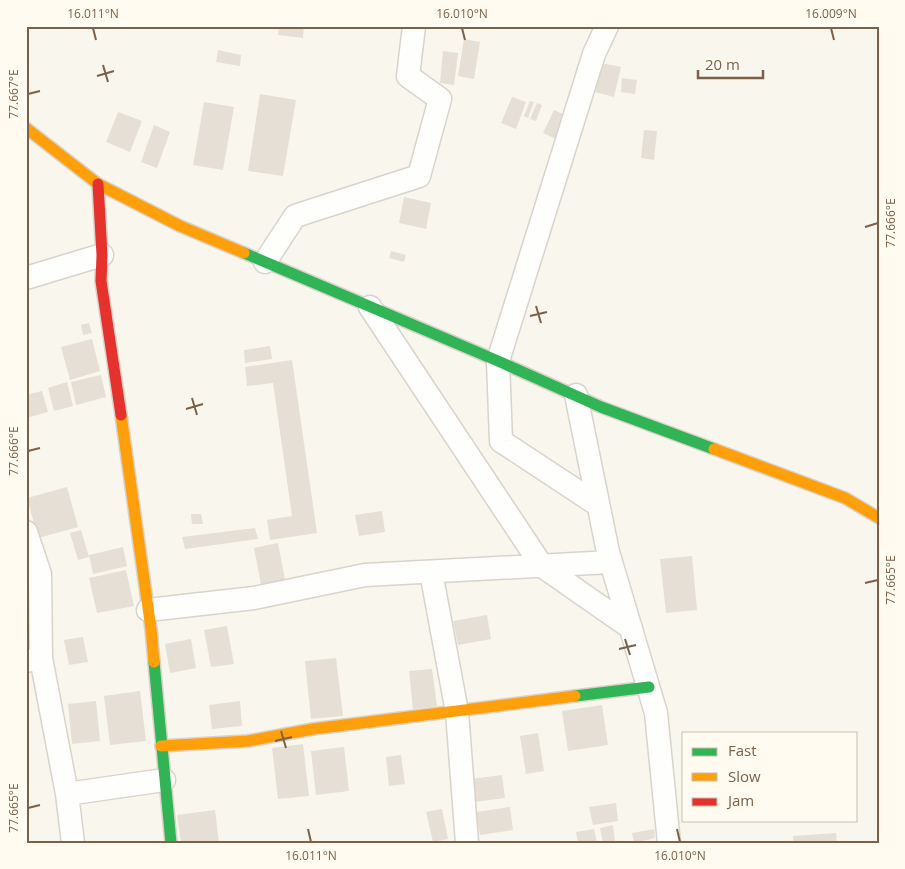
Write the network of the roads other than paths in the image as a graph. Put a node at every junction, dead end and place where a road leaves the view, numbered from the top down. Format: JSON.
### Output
{"nodes":[{"id":1,"x":414,"y":26,"type":"edge"},
{"id":2,"x":607,"y":26,"type":"edge"},
{"id":3,"x":26,"y":128,"type":"edge"},
{"id":4,"x":98,"y":184,"type":"junction"},
{"id":5,"x":102,"y":254,"type":"junction"},
{"id":6,"x":265,"y":262,"type":"junction"},
{"id":7,"x":26,"y":278,"type":"edge"},
{"id":8,"x":370,"y":307,"type":"junction"},
{"id":9,"x":498,"y":361,"type":"junction"},
{"id":10,"x":576,"y":396,"type":"junction"},
{"id":11,"x":598,"y":505,"type":"junction"},
{"id":12,"x":879,"y":518,"type":"edge"},
{"id":13,"x":26,"y":532,"type":"edge"},
{"id":14,"x":610,"y":562,"type":"junction"},
{"id":15,"x":542,"y":566,"type":"junction"},
{"id":16,"x":431,"y":572,"type":"junction"},
{"id":17,"x":148,"y":610,"type":"junction"},
{"id":18,"x":630,"y":628,"type":"junction"},
{"id":19,"x":31,"y":665,"type":"edge"},
{"id":20,"x":648,"y":687,"type":"junction"},
{"id":21,"x":457,"y":712,"type":"junction"},
{"id":22,"x":161,"y":746,"type":"junction"},
{"id":23,"x":164,"y":780,"type":"junction"},
{"id":24,"x":67,"y":794,"type":"junction"},
{"id":25,"x":73,"y":843,"type":"edge"},
{"id":26,"x":171,"y":843,"type":"edge"},
{"id":27,"x":467,"y":843,"type":"edge"},
{"id":28,"x":669,"y":843,"type":"edge"}],
"edges":[{"from":1,"to":6,"type":"street"},
{"from":2,"to":9,"type":"street"},
{"from":3,"to":4,"type":"street"},
{"from":4,"to":5,"type":"street"},
{"from":4,"to":6,"type":"street"},
{"from":5,"to":7,"type":"street"},
{"from":5,"to":17,"type":"street"},
{"from":6,"to":8,"type":"street"},
{"from":8,"to":9,"type":"street"},
{"from":8,"to":15,"type":"street"},
{"from":9,"to":10,"type":"street"},
{"from":9,"to":11,"type":"street"},
{"from":10,"to":11,"type":"street"},
{"from":10,"to":12,"type":"street"},
{"from":11,"to":14,"type":"street"},
{"from":13,"to":19,"type":"street"},
{"from":14,"to":15,"type":"street"},
{"from":14,"to":18,"type":"street"},
{"from":15,"to":16,"type":"street"},
{"from":15,"to":18,"type":"street"},
{"from":16,"to":17,"type":"street"},
{"from":16,"to":21,"type":"street"},
{"from":17,"to":22,"type":"street"},
{"from":18,"to":20,"type":"street"},
{"from":19,"to":24,"type":"street"},
{"from":20,"to":21,"type":"street"},
{"from":20,"to":28,"type":"street"},
{"from":21,"to":22,"type":"street"},
{"from":21,"to":27,"type":"street"},
{"from":22,"to":23,"type":"street"},
{"from":23,"to":24,"type":"street"},
{"from":23,"to":26,"type":"street"},
{"from":24,"to":25,"type":"street"}]}
